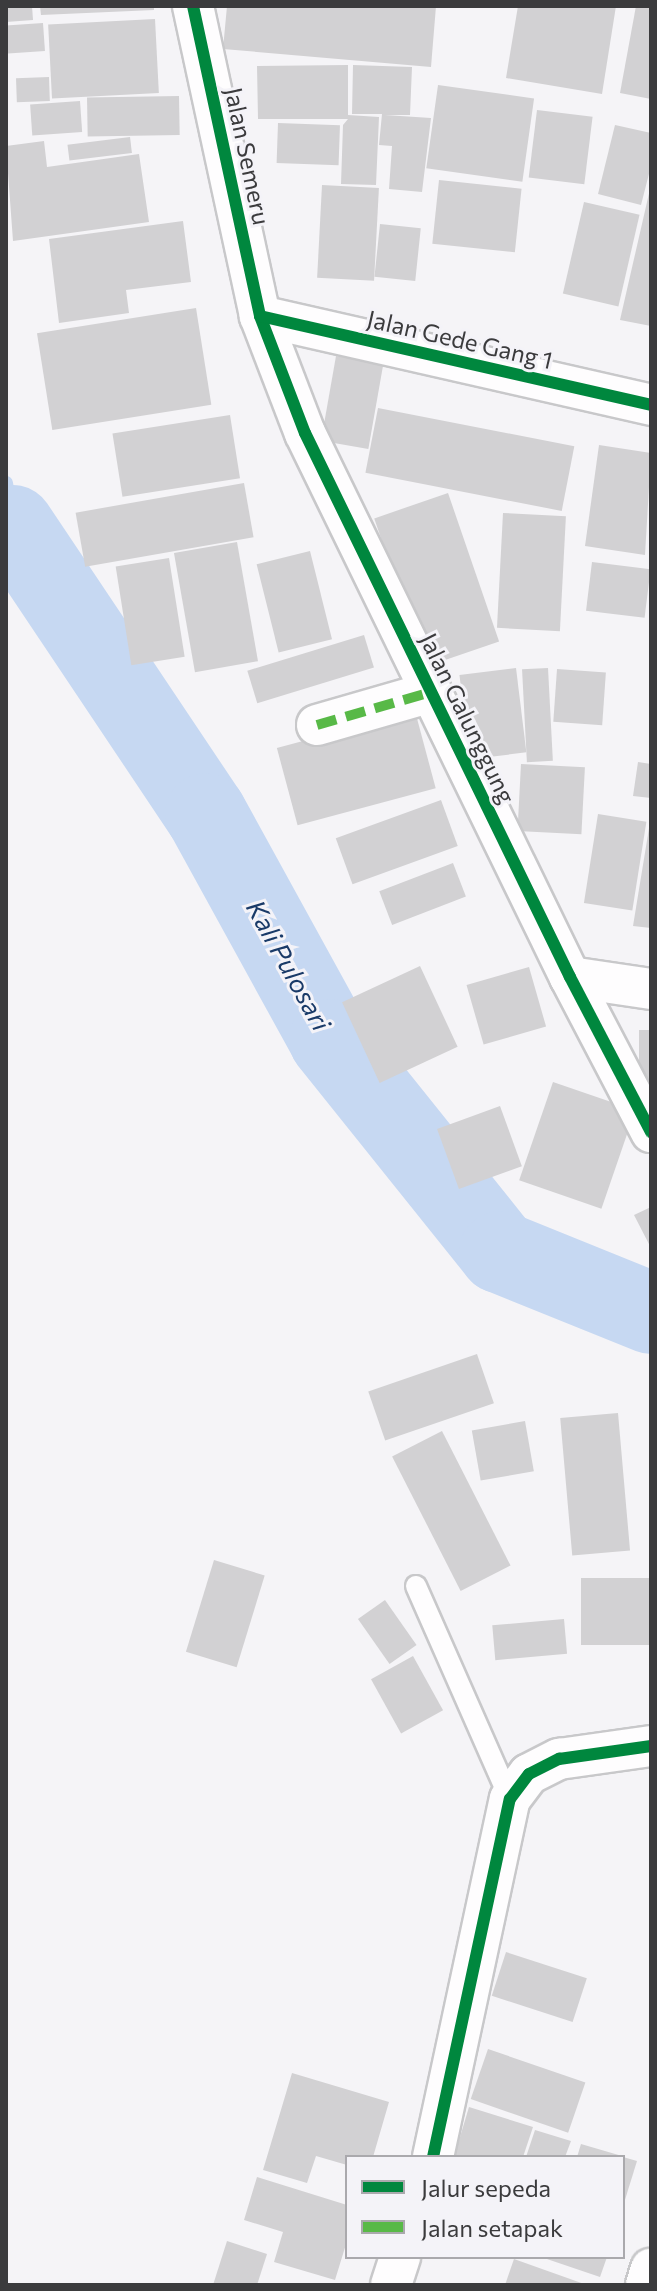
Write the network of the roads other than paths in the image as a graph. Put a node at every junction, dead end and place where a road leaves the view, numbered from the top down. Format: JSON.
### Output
{"nodes":[{"id":1,"x":193,"y":6,"type":"edge"},
{"id":2,"x":260,"y":316,"type":"junction"},
{"id":3,"x":651,"y":405,"type":"edge"},
{"id":4,"x":431,"y":692,"type":"junction"},
{"id":5,"x":317,"y":725,"type":"dead end"},
{"id":6,"x":570,"y":977,"type":"junction"},
{"id":7,"x":651,"y":989,"type":"edge"},
{"id":8,"x":651,"y":1132,"type":"edge"},
{"id":9,"x":416,"y":1586,"type":"dead end"},
{"id":10,"x":649,"y":1746,"type":"edge"},
{"id":11,"x":533,"y":1777,"type":"junction"},
{"id":12,"x":434,"y":2155,"type":"edge"},
{"id":13,"x":399,"y":2259,"type":"edge"},
{"id":14,"x":651,"y":2269,"type":"edge"},
{"id":15,"x":391,"y":2285,"type":"edge"},
{"id":16,"x":646,"y":2285,"type":"edge"}],
"edges":[{"from":1,"to":2,"type":"street","name":"Jalan Semeru"},
{"from":2,"to":3,"type":"street","name":"Jalan Gede Gang 1"},
{"from":2,"to":4,"type":"street","name":"Jalan Galunggung"},
{"from":4,"to":5,"type":"street"},
{"from":4,"to":6,"type":"street","name":"Jalan Galunggung"},
{"from":6,"to":7,"type":"street"},
{"from":6,"to":8,"type":"street","name":"Jalan Galunggung"},
{"from":9,"to":11,"type":"lane"},
{"from":10,"to":11,"type":"street"},
{"from":11,"to":12,"type":"street"},
{"from":13,"to":15,"type":"street"},
{"from":14,"to":16,"type":"street"}]}
